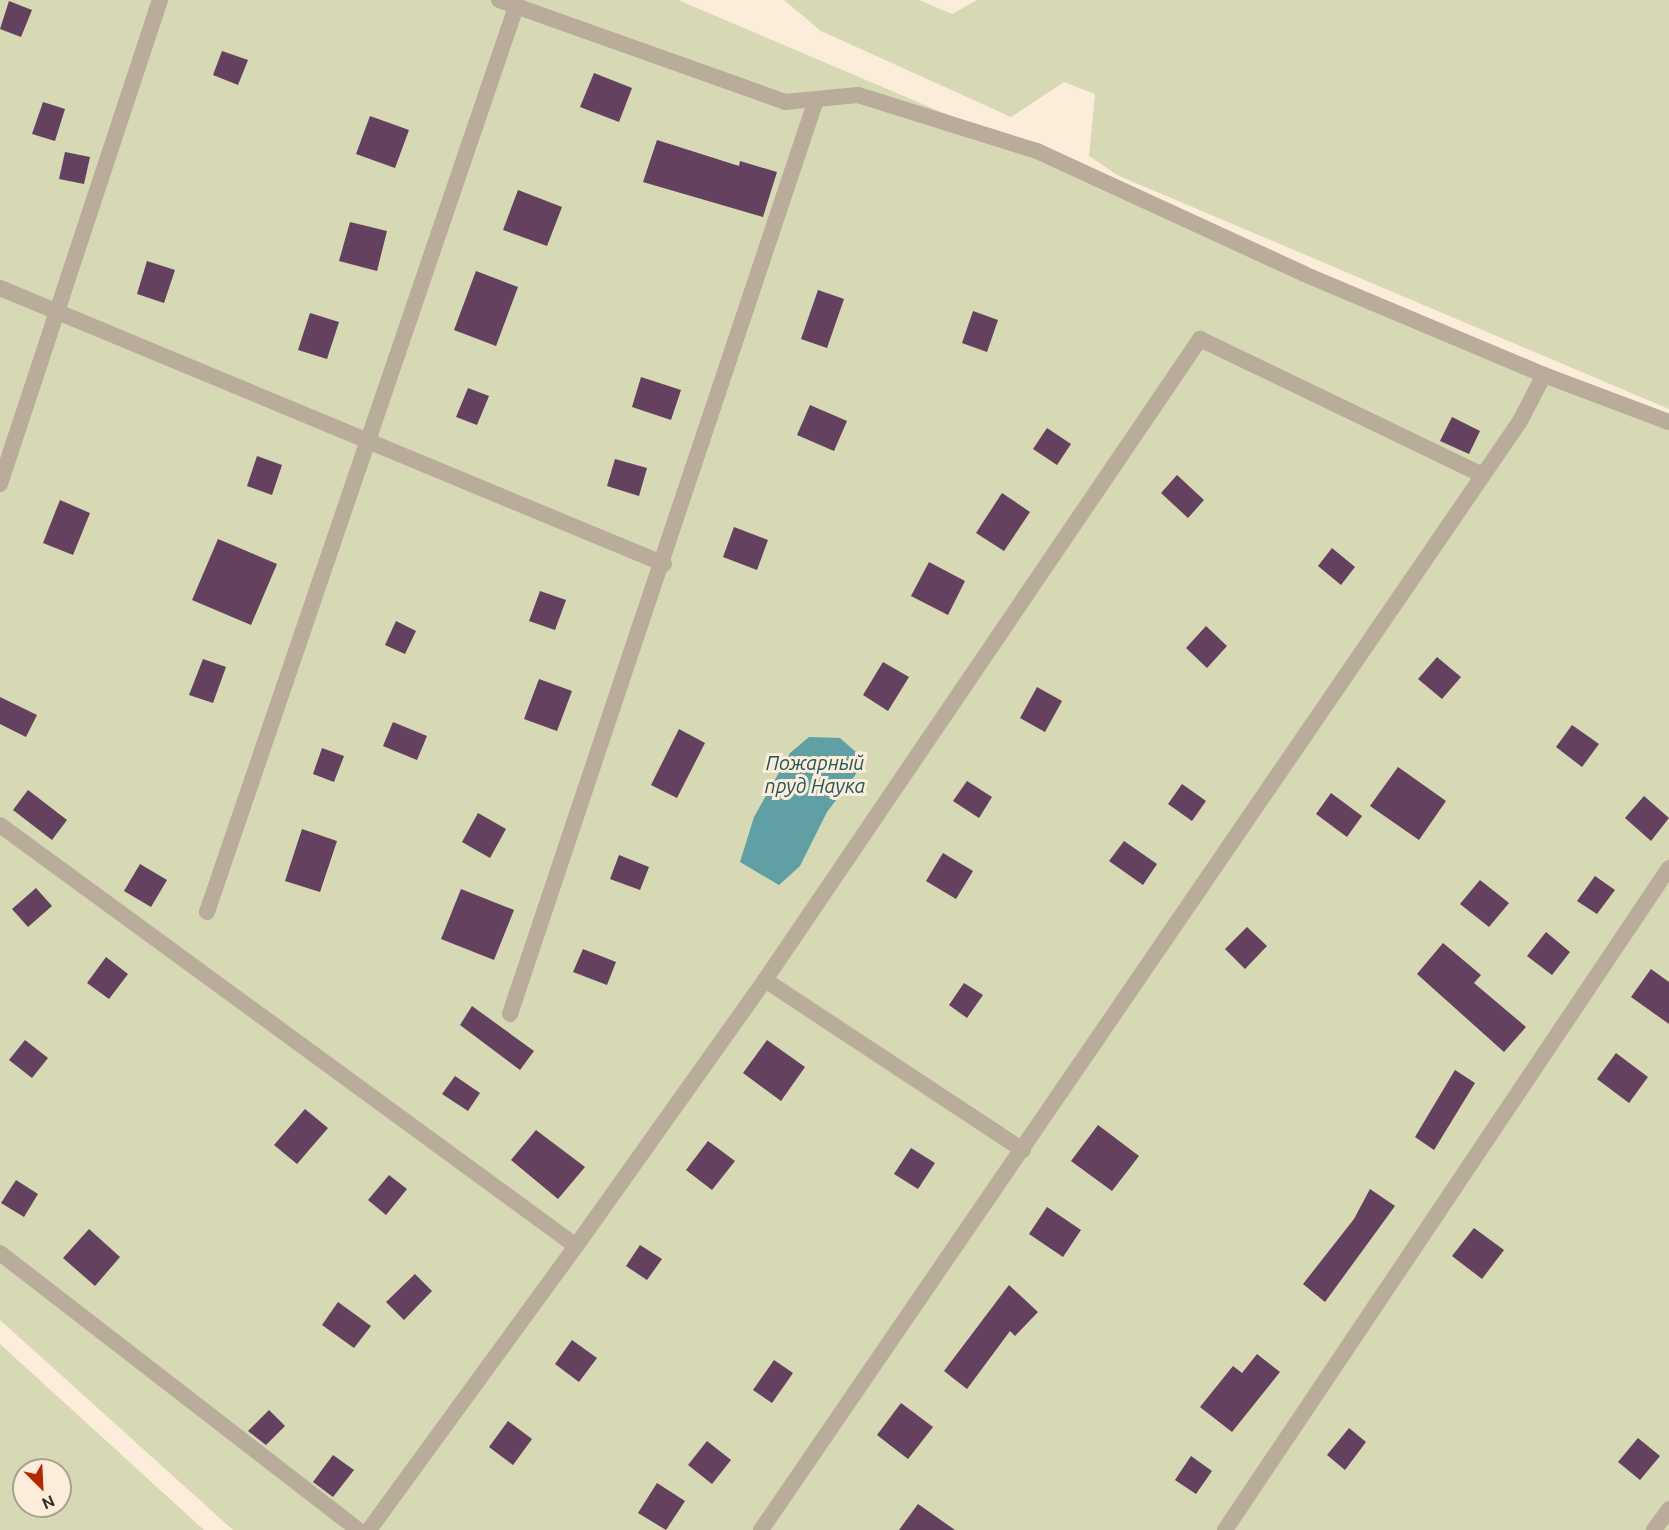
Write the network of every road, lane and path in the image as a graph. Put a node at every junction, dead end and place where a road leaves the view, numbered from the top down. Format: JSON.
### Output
{"nodes":[{"id":1,"x":160,"y":0,"type":"edge"},
{"id":2,"x":499,"y":0,"type":"edge"},
{"id":3,"x":516,"y":8,"type":"junction"},
{"id":4,"x":816,"y":100,"type":"junction"},
{"id":5,"x":0,"y":288,"type":"edge"},
{"id":6,"x":57,"y":312,"type":"junction"},
{"id":7,"x":1544,"y":375,"type":"junction"},
{"id":8,"x":1669,"y":422,"type":"edge"},
{"id":9,"x":368,"y":441,"type":"junction"},
{"id":10,"x":1483,"y":475,"type":"junction"},
{"id":11,"x":0,"y":484,"type":"edge"},
{"id":12,"x":663,"y":564,"type":"junction"},
{"id":13,"x":0,"y":825,"type":"edge"},
{"id":14,"x":1669,"y":868,"type":"edge"},
{"id":15,"x":207,"y":912,"type":"dead end"},
{"id":16,"x":765,"y":980,"type":"junction"},
{"id":17,"x":510,"y":1014,"type":"dead end"},
{"id":18,"x":1023,"y":1150,"type":"junction"},
{"id":19,"x":576,"y":1246,"type":"junction"},
{"id":20,"x":0,"y":1253,"type":"edge"},
{"id":21,"x":1669,"y":1509,"type":"edge"},
{"id":22,"x":358,"y":1530,"type":"edge"},
{"id":23,"x":369,"y":1530,"type":"edge"},
{"id":24,"x":761,"y":1530,"type":"edge"},
{"id":25,"x":1225,"y":1530,"type":"edge"},
{"id":26,"x":1654,"y":1530,"type":"edge"}],
"edges":[{"from":1,"to":6,"type":"lane"},
{"from":2,"to":3,"type":"lane"},
{"from":3,"to":4,"type":"lane"},
{"from":3,"to":9,"type":"lane"},
{"from":4,"to":7,"type":"lane"},
{"from":4,"to":12,"type":"lane"},
{"from":5,"to":6,"type":"lane"},
{"from":6,"to":9,"type":"lane"},
{"from":6,"to":11,"type":"lane"},
{"from":7,"to":8,"type":"lane"},
{"from":7,"to":10,"type":"lane"},
{"from":9,"to":12,"type":"lane"},
{"from":9,"to":15,"type":"lane"},
{"from":10,"to":16,"type":"lane"},
{"from":10,"to":18,"type":"lane"},
{"from":12,"to":17,"type":"lane"},
{"from":13,"to":19,"type":"lane"},
{"from":14,"to":25,"type":"lane"},
{"from":16,"to":18,"type":"lane"},
{"from":16,"to":19,"type":"lane"},
{"from":18,"to":24,"type":"lane"},
{"from":19,"to":23,"type":"lane"},
{"from":20,"to":22,"type":"lane"},
{"from":21,"to":26,"type":"lane"}]}
